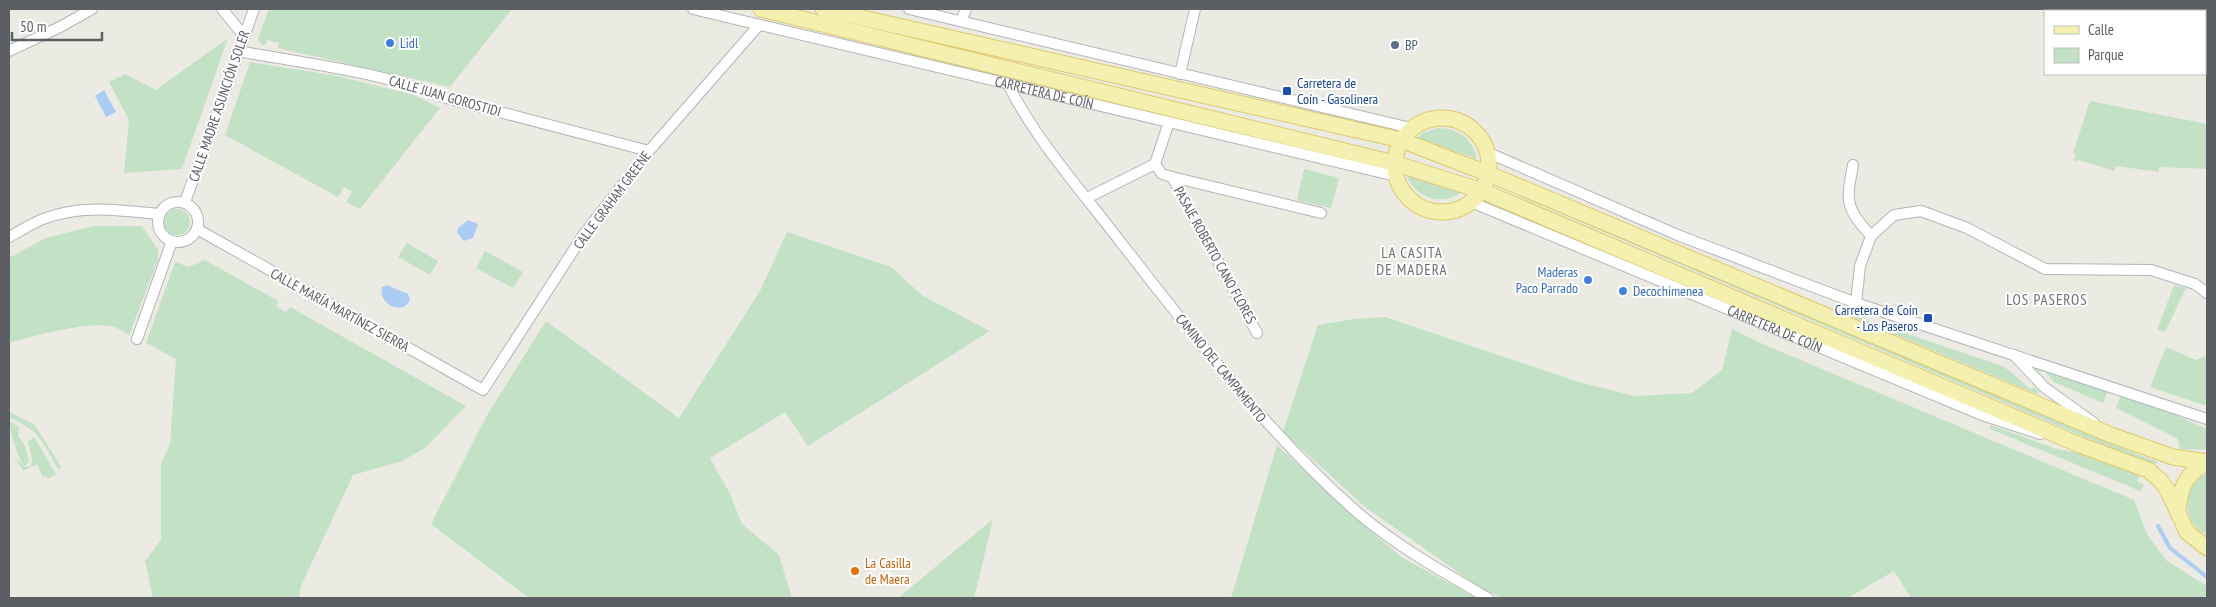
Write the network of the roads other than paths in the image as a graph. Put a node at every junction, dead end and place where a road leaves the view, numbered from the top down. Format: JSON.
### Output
{"nodes":[{"id":1,"x":92,"y":9,"type":"edge"},
{"id":2,"x":222,"y":9,"type":"edge"},
{"id":3,"x":254,"y":9,"type":"edge"},
{"id":4,"x":693,"y":9,"type":"edge"},
{"id":5,"x":761,"y":9,"type":"edge"},
{"id":6,"x":823,"y":9,"type":"edge"},
{"id":7,"x":908,"y":9,"type":"edge"},
{"id":8,"x":966,"y":9,"type":"edge"},
{"id":9,"x":1195,"y":9,"type":"edge"},
{"id":10,"x":935,"y":12,"type":"edge"},
{"id":11,"x":961,"y":22,"type":"junction"},
{"id":12,"x":759,"y":25,"type":"junction"},
{"id":13,"x":244,"y":36,"type":"junction"},
{"id":14,"x":9,"y":51,"type":"edge"},
{"id":15,"x":238,"y":51,"type":"junction"},
{"id":16,"x":1180,"y":74,"type":"junction"},
{"id":17,"x":1008,"y":84,"type":"junction"},
{"id":18,"x":1169,"y":122,"type":"junction"},
{"id":19,"x":1411,"y":128,"type":"junction"},
{"id":20,"x":1401,"y":140,"type":"junction"},
{"id":21,"x":649,"y":151,"type":"junction"},
{"id":22,"x":1488,"y":153,"type":"junction"},
{"id":23,"x":1156,"y":164,"type":"junction"},
{"id":24,"x":1853,"y":165,"type":"dead end"},
{"id":25,"x":1395,"y":169,"type":"junction"},
{"id":26,"x":1489,"y":174,"type":"junction"},
{"id":27,"x":1172,"y":177,"type":"junction"},
{"id":28,"x":1482,"y":191,"type":"junction"},
{"id":29,"x":1087,"y":198,"type":"junction"},
{"id":30,"x":185,"y":202,"type":"junction"},
{"id":31,"x":1471,"y":202,"type":"junction"},
{"id":32,"x":1321,"y":213,"type":"dead end"},
{"id":33,"x":158,"y":214,"type":"junction"},
{"id":34,"x":197,"y":230,"type":"junction"},
{"id":35,"x":1870,"y":236,"type":"junction"},
{"id":36,"x":9,"y":237,"type":"edge"},
{"id":37,"x":172,"y":241,"type":"junction"},
{"id":38,"x":2207,"y":293,"type":"edge"},
{"id":39,"x":1856,"y":303,"type":"junction"},
{"id":40,"x":1258,"y":333,"type":"dead end"},
{"id":41,"x":137,"y":339,"type":"dead end"},
{"id":42,"x":2014,"y":355,"type":"junction"},
{"id":43,"x":483,"y":390,"type":"joint"},
{"id":44,"x":2207,"y":419,"type":"edge"},
{"id":45,"x":2111,"y":435,"type":"junction"},
{"id":46,"x":2080,"y":445,"type":"junction"},
{"id":47,"x":2207,"y":462,"type":"edge"},
{"id":48,"x":2178,"y":511,"type":"junction"},
{"id":49,"x":2206,"y":547,"type":"edge"},
{"id":50,"x":1488,"y":598,"type":"edge"}],
"edges":[{"from":1,"to":14,"type":"street"},
{"from":2,"to":13,"type":"street"},
{"from":3,"to":13,"type":"street","name":"CALLE MADRE ASUNCIÓN SOLER"},
{"from":4,"to":12,"type":"street","name":"CARRETERA DE COÍN"},
{"from":5,"to":25,"type":"main road"},
{"from":6,"to":20,"type":"main road"},
{"from":7,"to":10,"type":"street"},
{"from":8,"to":11,"type":"street"},
{"from":9,"to":16,"type":"street"},
{"from":10,"to":11,"type":"street"},
{"from":11,"to":16,"type":"street"},
{"from":12,"to":17,"type":"street","name":"CARRETERA DE COÍN"},
{"from":12,"to":21,"type":"street","name":"CALLE GRAHAM GREENE"},
{"from":13,"to":15,"type":"street","name":"CALLE MADRE ASUNCIÓN SOLER"},
{"from":15,"to":21,"type":"street","name":"CALLE JUAN GOROSTIDI"},
{"from":15,"to":30,"type":"street","name":"CALLE MADRE ASUNCIÓN SOLER"},
{"from":16,"to":19,"type":"street"},
{"from":17,"to":18,"type":"street","name":"CARRETERA DE COÍN"},
{"from":17,"to":29,"type":"street","name":"CAMINO DEL CAMPAMENTO"},
{"from":18,"to":23,"type":"street"},
{"from":18,"to":25,"type":"street","name":"CARRETERA DE COÍN"},
{"from":19,"to":20,"type":"main road"},
{"from":19,"to":22,"type":"main road"},
{"from":20,"to":25,"type":"main road"},
{"from":20,"to":26,"type":"main road"},
{"from":21,"to":43,"type":"street","name":"CALLE GRAHAM GREENE"},
{"from":22,"to":26,"type":"main road"},
{"from":22,"to":39,"type":"street"},
{"from":23,"to":27,"type":"street"},
{"from":23,"to":29,"type":"street"},
{"from":24,"to":35,"type":"street"},
{"from":25,"to":28,"type":"main road"},
{"from":25,"to":31,"type":"main road"},
{"from":26,"to":28,"type":"main road"},
{"from":26,"to":45,"type":"main road"},
{"from":27,"to":32,"type":"street"},
{"from":27,"to":40,"type":"street","name":"PASAJE ROBERTO CANO FLORES"},
{"from":28,"to":31,"type":"main road"},
{"from":28,"to":46,"type":"main road"},
{"from":29,"to":50,"type":"street","name":"CAMINO DEL CAMPAMENTO"},
{"from":30,"to":33,"type":"street"},
{"from":30,"to":34,"type":"street"},
{"from":31,"to":46,"type":"street","name":"CARRETERA DE COÍN"},
{"from":33,"to":36,"type":"street"},
{"from":33,"to":37,"type":"street"},
{"from":34,"to":37,"type":"street"},
{"from":34,"to":43,"type":"street","name":"CALLE MARÍA MARTÍNEZ SIERRA"},
{"from":35,"to":38,"type":"street"},
{"from":35,"to":39,"type":"street"},
{"from":37,"to":41,"type":"street"},
{"from":39,"to":42,"type":"street"},
{"from":42,"to":44,"type":"street"},
{"from":42,"to":45,"type":"street"},
{"from":45,"to":47,"type":"main road"},
{"from":46,"to":48,"type":"main road"},
{"from":47,"to":48,"type":"main road"},
{"from":48,"to":49,"type":"main road"}]}
